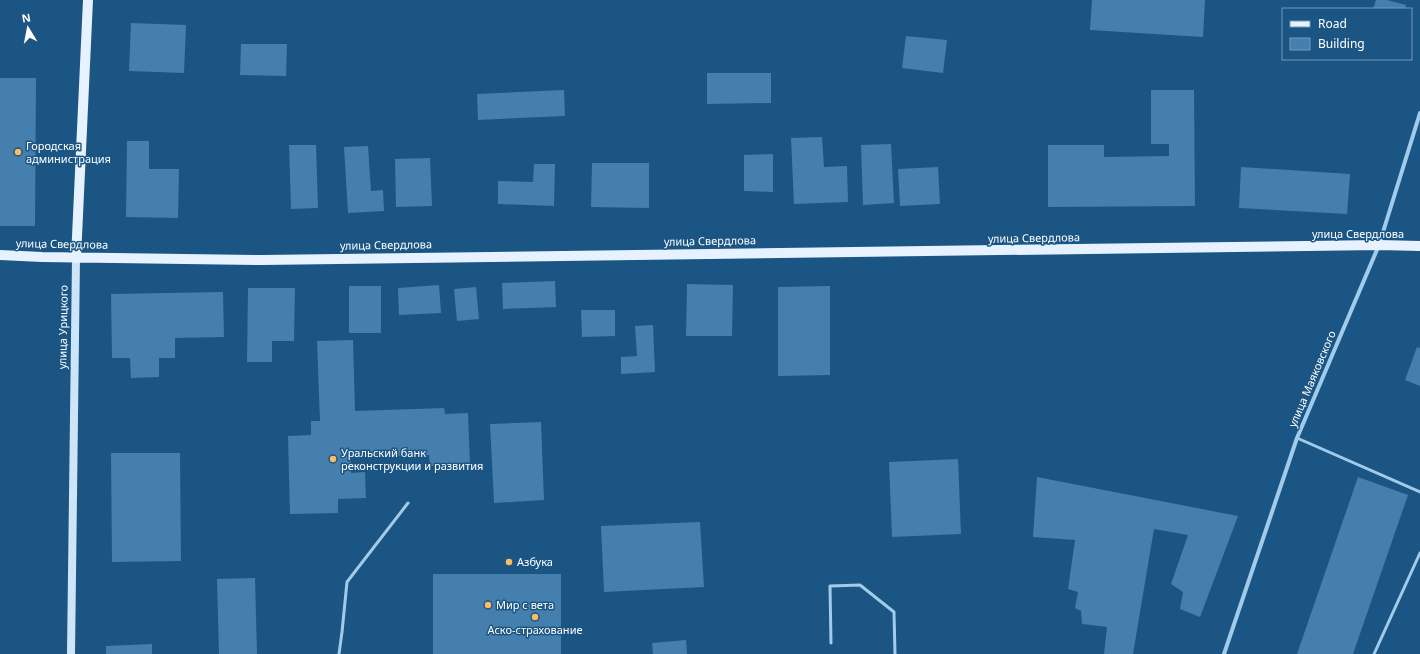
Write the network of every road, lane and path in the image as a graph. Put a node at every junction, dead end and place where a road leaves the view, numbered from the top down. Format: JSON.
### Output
{"nodes":[{"id":1,"x":88,"y":0,"type":"edge"},
{"id":2,"x":1420,"y":113,"type":"edge"},
{"id":3,"x":1379,"y":245,"type":"junction"},
{"id":4,"x":1420,"y":246,"type":"edge"},
{"id":5,"x":0,"y":255,"type":"edge"},
{"id":6,"x":76,"y":258,"type":"junction"},
{"id":7,"x":1297,"y":438,"type":"junction"},
{"id":8,"x":1420,"y":492,"type":"edge"},
{"id":9,"x":408,"y":503,"type":"dead end"},
{"id":10,"x":1420,"y":553,"type":"edge"},
{"id":11,"x":831,"y":643,"type":"dead end"},
{"id":12,"x":71,"y":654,"type":"edge"},
{"id":13,"x":339,"y":654,"type":"edge"},
{"id":14,"x":895,"y":654,"type":"edge"},
{"id":15,"x":1224,"y":654,"type":"edge"},
{"id":16,"x":1374,"y":654,"type":"edge"}],
"edges":[{"from":1,"to":6,"type":"main road","name":"улица Урицкого"},
{"from":2,"to":3,"type":"street","name":"улица Маяковского"},
{"from":3,"to":4,"type":"main road","name":"улица Свердлова"},
{"from":3,"to":6,"type":"main road","name":"улица Свердлова"},
{"from":3,"to":7,"type":"street","name":"улица Маяковского"},
{"from":5,"to":6,"type":"main road","name":"улица Свердлова"},
{"from":6,"to":12,"type":"main road","name":"улица Урицкого"},
{"from":7,"to":8,"type":"lane"},
{"from":7,"to":15,"type":"street","name":"улица Маяковского"},
{"from":9,"to":13,"type":"lane"},
{"from":10,"to":16,"type":"lane"},
{"from":11,"to":14,"type":"lane"}]}
